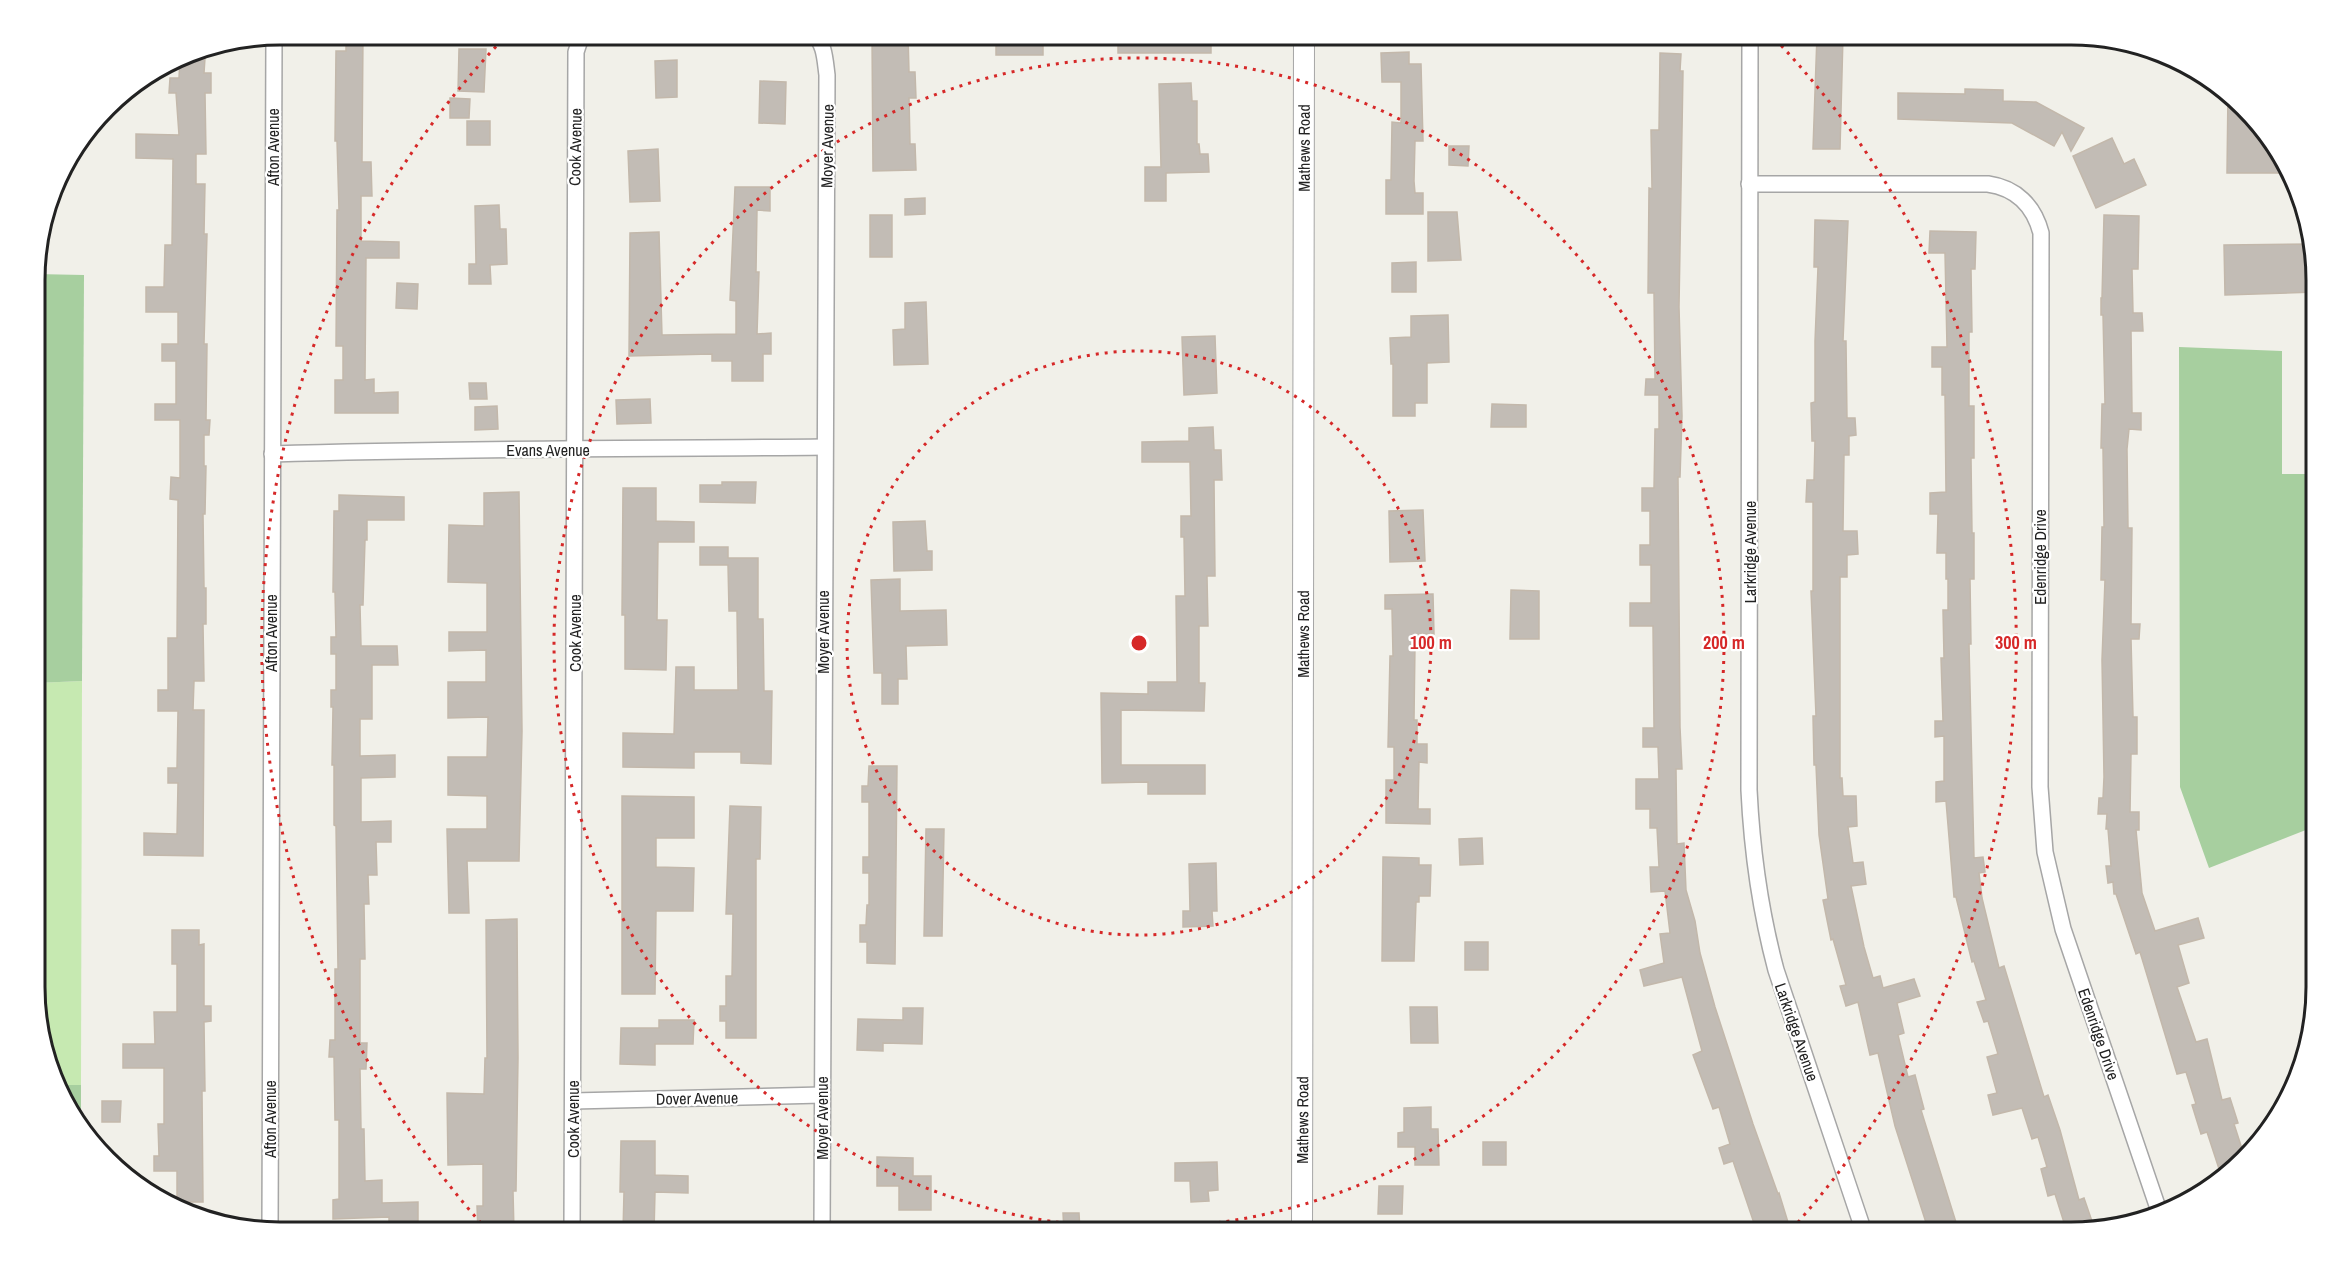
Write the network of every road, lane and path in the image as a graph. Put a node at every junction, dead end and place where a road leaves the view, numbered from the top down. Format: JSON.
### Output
{"nodes":[{"id":1,"x":274,"y":45,"type":"edge"},
{"id":2,"x":578,"y":45,"type":"edge"},
{"id":3,"x":820,"y":45,"type":"edge"},
{"id":4,"x":1304,"y":45,"type":"edge"},
{"id":5,"x":1750,"y":45,"type":"edge"},
{"id":6,"x":1749,"y":184,"type":"junction"},
{"id":7,"x":824,"y":447,"type":"junction"},
{"id":8,"x":575,"y":450,"type":"junction"},
{"id":9,"x":272,"y":454,"type":"junction"},
{"id":10,"x":822,"y":1095,"type":"junction"},
{"id":11,"x":573,"y":1101,"type":"junction"},
{"id":12,"x":2157,"y":1206,"type":"edge"},
{"id":13,"x":270,"y":1221,"type":"edge"},
{"id":14,"x":572,"y":1222,"type":"edge"},
{"id":15,"x":822,"y":1222,"type":"edge"},
{"id":16,"x":1302,"y":1222,"type":"edge"},
{"id":17,"x":1861,"y":1222,"type":"edge"}],
"edges":[{"from":1,"to":9,"type":"street","name":"Afton Avenue"},
{"from":2,"to":8,"type":"street","name":"Cook Avenue"},
{"from":3,"to":7,"type":"street","name":"Moyer Avenue"},
{"from":4,"to":16,"type":"street","name":"Mathews Road"},
{"from":5,"to":6,"type":"street","name":"Larkridge Avenue"},
{"from":6,"to":12,"type":"street","name":"Edenridge Drive"},
{"from":6,"to":17,"type":"street","name":"Larkridge Avenue"},
{"from":7,"to":8,"type":"street","name":"Evans Avenue"},
{"from":7,"to":10,"type":"street","name":"Moyer Avenue"},
{"from":8,"to":9,"type":"street","name":"Evans Avenue"},
{"from":8,"to":11,"type":"street","name":"Cook Avenue"},
{"from":9,"to":13,"type":"street","name":"Afton Avenue"},
{"from":10,"to":11,"type":"street","name":"Dover Avenue"},
{"from":10,"to":15,"type":"street","name":"Moyer Avenue"},
{"from":11,"to":14,"type":"street","name":"Cook Avenue"}]}
